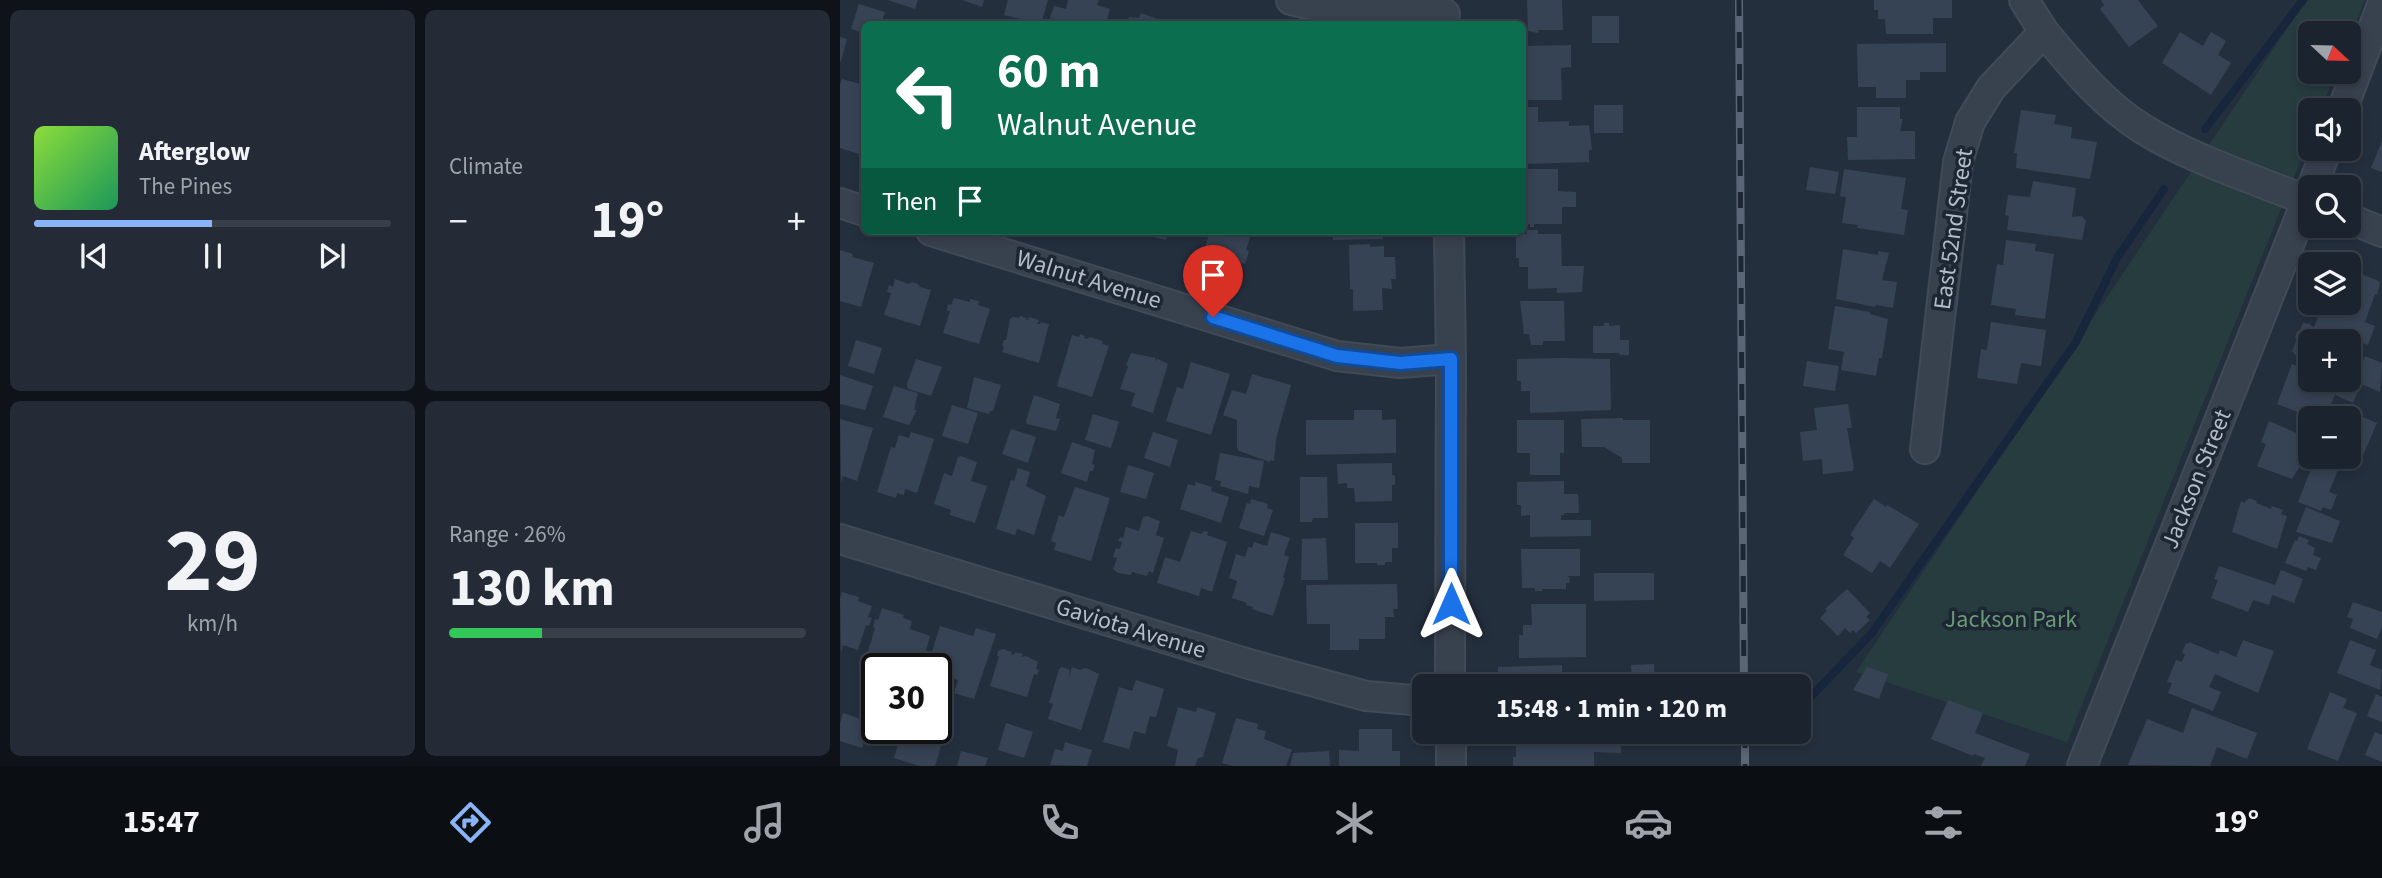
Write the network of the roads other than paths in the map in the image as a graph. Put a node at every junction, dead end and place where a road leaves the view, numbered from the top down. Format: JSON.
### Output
{"nodes":[{"id":1,"x":1291,"y":0,"type":"edge"},
{"id":2,"x":2024,"y":0,"type":"edge"},
{"id":3,"x":2382,"y":5,"type":"edge"},
{"id":4,"x":1445,"y":13,"type":"edge"},
{"id":5,"x":2044,"y":32,"type":"junction"},
{"id":6,"x":2347,"y":98,"type":"edge"},
{"id":7,"x":2298,"y":191,"type":"edge"},
{"id":8,"x":840,"y":203,"type":"edge"},
{"id":9,"x":861,"y":210,"type":"edge"},
{"id":10,"x":2361,"y":223,"type":"edge"},
{"id":11,"x":2298,"y":225,"type":"edge"},
{"id":12,"x":2382,"y":232,"type":"edge"},
{"id":13,"x":944,"y":235,"type":"edge"},
{"id":14,"x":1449,"y":235,"type":"edge"},
{"id":15,"x":1451,"y":359,"type":"junction"},
{"id":16,"x":1925,"y":449,"type":"dead end"},
{"id":17,"x":840,"y":539,"type":"edge"},
{"id":18,"x":1450,"y":674,"type":"edge"},
{"id":19,"x":1412,"y":700,"type":"edge"},
{"id":20,"x":1451,"y":744,"type":"edge"},
{"id":21,"x":1451,"y":766,"type":"edge"},
{"id":22,"x":2082,"y":766,"type":"edge"}],
"edges":[{"from":1,"to":4,"type":"street"},
{"from":2,"to":5,"type":"street"},
{"from":3,"to":6,"type":"street"},
{"from":5,"to":7,"type":"street"},
{"from":5,"to":16,"type":"street","name":"East 52nd Street"},
{"from":8,"to":9,"type":"street"},
{"from":10,"to":12,"type":"street"},
{"from":11,"to":22,"type":"street","name":"Jackson Street"},
{"from":13,"to":15,"type":"street","name":"Walnut Avenue"},
{"from":14,"to":15,"type":"street"},
{"from":15,"to":18,"type":"street"},
{"from":17,"to":19,"type":"street","name":"Gaviota Avenue"},
{"from":20,"to":21,"type":"street"}]}
